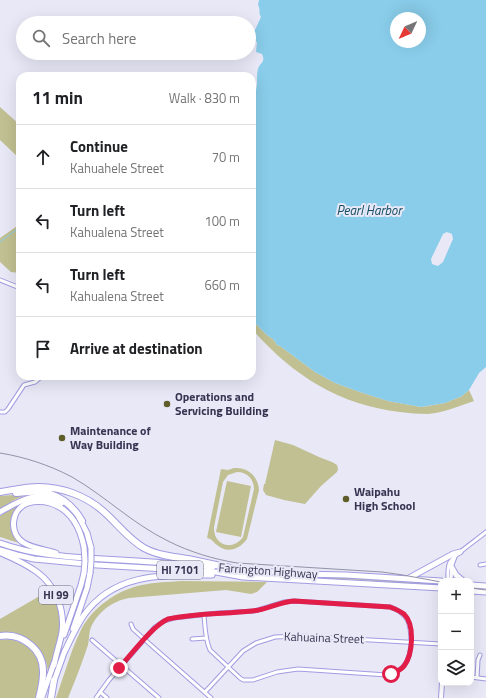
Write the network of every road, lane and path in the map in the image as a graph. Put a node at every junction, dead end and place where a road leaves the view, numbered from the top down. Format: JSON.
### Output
{"nodes":[{"id":1,"x":0,"y":280,"type":"edge"},
{"id":2,"x":16,"y":286,"type":"edge"},
{"id":3,"x":37,"y":380,"type":"edge"},
{"id":4,"x":0,"y":412,"type":"edge"},
{"id":5,"x":0,"y":493,"type":"edge"},
{"id":6,"x":0,"y":512,"type":"edge"},
{"id":7,"x":82,"y":521,"type":"junction"},
{"id":8,"x":486,"y":532,"type":"edge"},
{"id":9,"x":0,"y":543,"type":"edge"},
{"id":10,"x":0,"y":552,"type":"edge"},
{"id":11,"x":460,"y":552,"type":"junction"},
{"id":12,"x":455,"y":556,"type":"junction"},
{"id":13,"x":83,"y":558,"type":"junction"},
{"id":14,"x":486,"y":564,"type":"edge"},
{"id":15,"x":480,"y":565,"type":"dead end"},
{"id":16,"x":230,"y":568,"type":"junction"},
{"id":17,"x":452,"y":568,"type":"junction"},
{"id":18,"x":243,"y":577,"type":"junction"},
{"id":19,"x":448,"y":578,"type":"edge"},
{"id":20,"x":451,"y":578,"type":"edge"},
{"id":21,"x":460,"y":578,"type":"edge"},
{"id":22,"x":407,"y":579,"type":"junction"},
{"id":23,"x":438,"y":581,"type":"edge"},
{"id":24,"x":474,"y":584,"type":"edge"},
{"id":25,"x":486,"y":586,"type":"edge"},
{"id":26,"x":438,"y":588,"type":"edge"},
{"id":27,"x":474,"y":591,"type":"edge"},
{"id":28,"x":486,"y":592,"type":"edge"},
{"id":29,"x":204,"y":615,"type":"junction"},
{"id":30,"x":131,"y":624,"type":"dead end"},
{"id":31,"x":0,"y":636,"type":"edge"},
{"id":32,"x":206,"y":638,"type":"junction"},
{"id":33,"x":192,"y":639,"type":"dead end"},
{"id":34,"x":92,"y":640,"type":"dead end"},
{"id":35,"x":144,"y":640,"type":"junction"},
{"id":36,"x":411,"y":642,"type":"junction"},
{"id":37,"x":438,"y":644,"type":"edge"},
{"id":38,"x":64,"y":653,"type":"junction"},
{"id":39,"x":480,"y":655,"type":"dead end"},
{"id":40,"x":54,"y":665,"type":"junction"},
{"id":41,"x":122,"y":666,"type":"junction"},
{"id":42,"x":228,"y":666,"type":"junction"},
{"id":43,"x":474,"y":678,"type":"edge"},
{"id":44,"x":477,"y":678,"type":"junction"},
{"id":45,"x":486,"y":679,"type":"edge"},
{"id":46,"x":54,"y":680,"type":"joint"},
{"id":47,"x":442,"y":686,"type":"edge"},
{"id":48,"x":100,"y":692,"type":"junction"},
{"id":49,"x":205,"y":692,"type":"junction"},
{"id":50,"x":40,"y":698,"type":"edge"},
{"id":51,"x":49,"y":698,"type":"edge"},
{"id":52,"x":96,"y":698,"type":"edge"},
{"id":53,"x":107,"y":698,"type":"edge"},
{"id":54,"x":159,"y":698,"type":"edge"},
{"id":55,"x":211,"y":698,"type":"edge"},
{"id":56,"x":442,"y":698,"type":"edge"}],
"edges":[{"from":1,"to":2,"type":"street"},
{"from":3,"to":4,"type":"street"},
{"from":5,"to":7,"type":"highway"},
{"from":5,"to":16,"type":"highway"},
{"from":6,"to":7,"type":"main road","number":"HI 99"},
{"from":7,"to":38,"type":"main road","number":"HI 99","bridge":true},
{"from":8,"to":11,"type":"street"},
{"from":9,"to":13,"type":"main road","name":"Farrington Highway","number":"HI 7101"},
{"from":10,"to":18,"type":"main road","name":"Farrington Highway","number":"HI 7101"},
{"from":10,"to":40,"type":"main road","number":"HI 99"},
{"from":11,"to":12,"type":"street"},
{"from":11,"to":22,"type":"main road"},
{"from":12,"to":17,"type":"street"},
{"from":12,"to":19,"type":"street"},
{"from":13,"to":16,"type":"main road","name":"Farrington Highway","number":"HI 7101"},
{"from":13,"to":40,"type":"main road","bridge":true},
{"from":14,"to":15,"type":"street"},
{"from":16,"to":22,"type":"main road","name":"Farrington Highway","number":"HI 7101"},
{"from":17,"to":20,"type":"street"},
{"from":17,"to":21,"type":"main road"},
{"from":18,"to":26,"type":"main road","name":"Farrington Highway","number":"HI 7101"},
{"from":18,"to":38,"type":"main road"},
{"from":22,"to":23,"type":"main road","name":"Farrington Highway","number":"HI 7101"},
{"from":24,"to":25,"type":"main road"},
{"from":27,"to":28,"type":"main road"},
{"from":29,"to":32,"type":"street"},
{"from":29,"to":35,"type":"street"},
{"from":29,"to":36,"type":"street"},
{"from":30,"to":35,"type":"street"},
{"from":31,"to":50,"type":"highway"},
{"from":32,"to":33,"type":"street"},
{"from":32,"to":42,"type":"street"},
{"from":34,"to":41,"type":"street"},
{"from":35,"to":41,"type":"street"},
{"from":35,"to":49,"type":"street"},
{"from":36,"to":37,"type":"street","name":"Kahuaina Street"},
{"from":36,"to":42,"type":"street","name":"Kahuaina Street"},
{"from":36,"to":42,"type":"street"},
{"from":38,"to":46,"type":"main road","number":"HI 99"},
{"from":39,"to":44,"type":"street"},
{"from":40,"to":50,"type":"main road","number":"HI 99"},
{"from":41,"to":48,"type":"street"},
{"from":41,"to":54,"type":"street"},
{"from":42,"to":49,"type":"street","name":"Kahuaina Street"},
{"from":43,"to":44,"type":"street"},
{"from":44,"to":45,"type":"street"},
{"from":46,"to":51,"type":"highway"},
{"from":47,"to":56,"type":"street"},
{"from":48,"to":52,"type":"street"},
{"from":48,"to":53,"type":"street"},
{"from":49,"to":55,"type":"street"}]}
